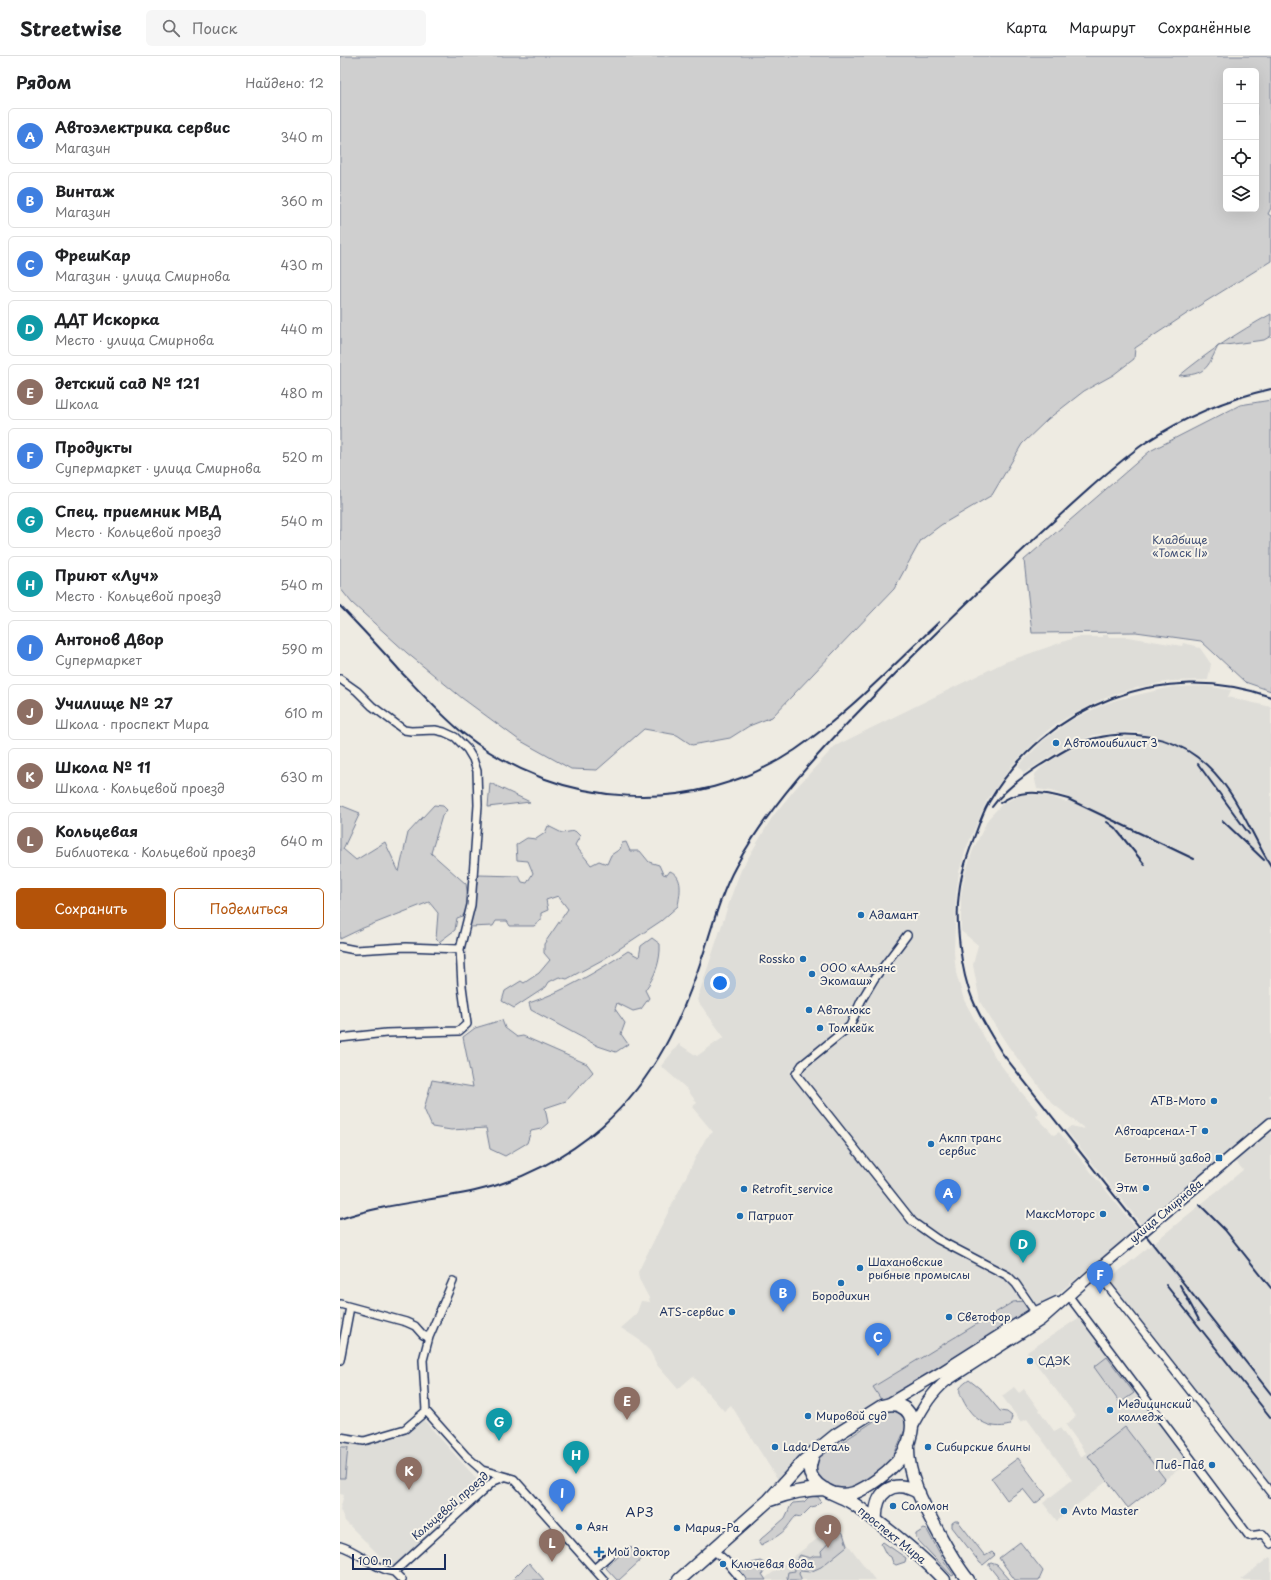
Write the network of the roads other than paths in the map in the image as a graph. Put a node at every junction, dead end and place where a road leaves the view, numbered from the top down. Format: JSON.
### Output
{"nodes":[{"id":1,"x":340,"y":679,"type":"edge"},
{"id":2,"x":907,"y":935,"type":"dead end"},
{"id":3,"x":340,"y":947,"type":"edge"},
{"id":4,"x":460,"y":949,"type":"junction"},
{"id":5,"x":340,"y":1038,"type":"edge"},
{"id":6,"x":1271,"y":1123,"type":"edge"},
{"id":7,"x":1096,"y":1271,"type":"junction"},
{"id":8,"x":453,"y":1281,"type":"dead end"},
{"id":9,"x":1065,"y":1298,"type":"junction"},
{"id":10,"x":340,"y":1304,"type":"edge"},
{"id":11,"x":350,"y":1307,"type":"junction"},
{"id":12,"x":1039,"y":1316,"type":"junction"},
{"id":13,"x":428,"y":1337,"type":"junction"},
{"id":14,"x":340,"y":1360,"type":"edge"},
{"id":15,"x":888,"y":1404,"type":"junction"},
{"id":16,"x":426,"y":1412,"type":"junction"},
{"id":17,"x":912,"y":1428,"type":"junction"},
{"id":18,"x":340,"y":1437,"type":"edge"},
{"id":19,"x":908,"y":1442,"type":"junction"},
{"id":20,"x":814,"y":1452,"type":"junction"},
{"id":21,"x":504,"y":1477,"type":"junction"},
{"id":22,"x":830,"y":1492,"type":"junction"},
{"id":23,"x":919,"y":1493,"type":"junction"},
{"id":24,"x":1271,"y":1493,"type":"edge"},
{"id":25,"x":769,"y":1500,"type":"junction"},
{"id":26,"x":876,"y":1521,"type":"junction"},
{"id":27,"x":1271,"y":1544,"type":"edge"},
{"id":28,"x":340,"y":1546,"type":"edge"},
{"id":29,"x":713,"y":1550,"type":"junction"},
{"id":30,"x":611,"y":1554,"type":"dead end"},
{"id":31,"x":594,"y":1569,"type":"junction"},
{"id":32,"x":394,"y":1572,"type":"junction"},
{"id":33,"x":402,"y":1580,"type":"edge"},
{"id":34,"x":604,"y":1580,"type":"edge"},
{"id":35,"x":679,"y":1580,"type":"edge"},
{"id":36,"x":742,"y":1580,"type":"edge"},
{"id":37,"x":944,"y":1580,"type":"edge"},
{"id":38,"x":968,"y":1580,"type":"edge"}],
"edges":[{"from":1,"to":4,"type":"street"},
{"from":2,"to":12,"type":"street"},
{"from":3,"to":4,"type":"street"},
{"from":4,"to":5,"type":"street"},
{"from":6,"to":7,"type":"main road","name":"улица Смирнова"},
{"from":7,"to":9,"type":"main road","name":"улица Смирнова"},
{"from":7,"to":24,"type":"street"},
{"from":8,"to":13,"type":"street"},
{"from":9,"to":12,"type":"main road","name":"улица Смирнова"},
{"from":9,"to":27,"type":"street"},
{"from":10,"to":11,"type":"street"},
{"from":11,"to":13,"type":"street"},
{"from":11,"to":14,"type":"street"},
{"from":12,"to":15,"type":"main road","name":"улица Смирнова"},
{"from":12,"to":17,"type":"main road","name":"улица Смирнова"},
{"from":13,"to":16,"type":"street"},
{"from":15,"to":17,"type":"main road"},
{"from":15,"to":20,"type":"main road"},
{"from":16,"to":18,"type":"street"},
{"from":16,"to":21,"type":"street"},
{"from":17,"to":19,"type":"main road"},
{"from":19,"to":22,"type":"main road"},
{"from":19,"to":23,"type":"main road"},
{"from":20,"to":22,"type":"main road"},
{"from":20,"to":25,"type":"main road"},
{"from":21,"to":31,"type":"street","name":"Кольцевой проезд"},
{"from":21,"to":32,"type":"street","name":"Кольцевой проезд"},
{"from":22,"to":25,"type":"main road"},
{"from":22,"to":26,"type":"main road","name":"проспект Мира"},
{"from":23,"to":26,"type":"main road"},
{"from":23,"to":38,"type":"main road"},
{"from":25,"to":29,"type":"main road"},
{"from":26,"to":37,"type":"main road","name":"проспект Мира"},
{"from":28,"to":32,"type":"street"},
{"from":29,"to":35,"type":"main road"},
{"from":29,"to":36,"type":"street"},
{"from":30,"to":31,"type":"street"},
{"from":31,"to":34,"type":"street","name":"Кольцевой проезд"},
{"from":32,"to":33,"type":"street"}]}
